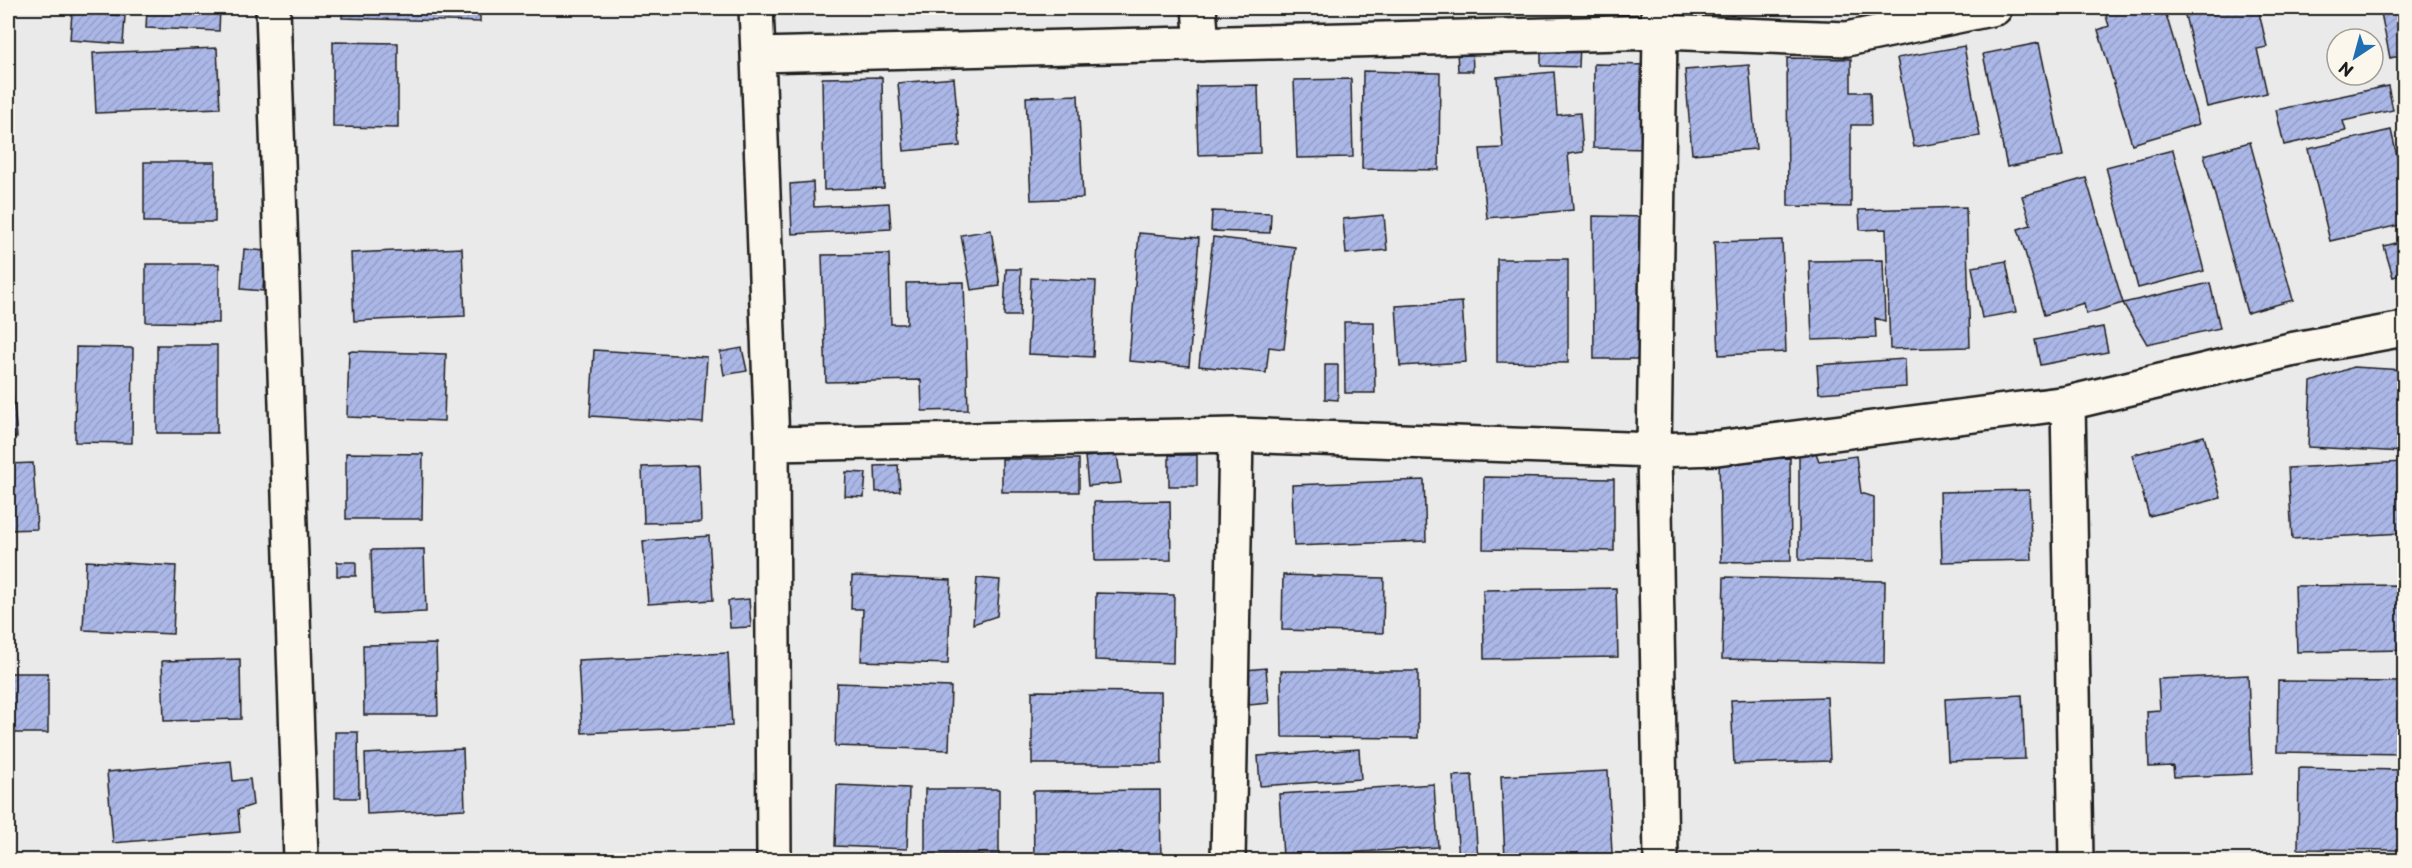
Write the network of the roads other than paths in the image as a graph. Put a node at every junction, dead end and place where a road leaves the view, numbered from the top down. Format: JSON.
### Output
{"nodes":[{"id":1,"x":273,"y":8,"type":"edge"},
{"id":2,"x":756,"y":8,"type":"edge"},
{"id":3,"x":1199,"y":8,"type":"edge"},
{"id":4,"x":1995,"y":8,"type":"edge"},
{"id":5,"x":1659,"y":20,"type":"edge"},
{"id":6,"x":1202,"y":44,"type":"junction"},
{"id":7,"x":758,"y":55,"type":"junction"},
{"id":8,"x":2404,"y":329,"type":"edge"},
{"id":9,"x":2068,"y":404,"type":"junction"},
{"id":10,"x":1236,"y":435,"type":"junction"},
{"id":11,"x":772,"y":444,"type":"junction"},
{"id":12,"x":1654,"y":450,"type":"junction"},
{"id":13,"x":300,"y":861,"type":"edge"},
{"id":14,"x":774,"y":861,"type":"edge"},
{"id":15,"x":1228,"y":861,"type":"edge"},
{"id":16,"x":1661,"y":861,"type":"edge"},
{"id":17,"x":2076,"y":861,"type":"edge"}],
"edges":[{"from":1,"to":13,"type":"street"},
{"from":2,"to":7,"type":"street"},
{"from":3,"to":6,"type":"street"},
{"from":4,"to":5,"type":"street"},
{"from":5,"to":6,"type":"street"},
{"from":5,"to":12,"type":"street"},
{"from":6,"to":7,"type":"street"},
{"from":7,"to":11,"type":"street"},
{"from":8,"to":9,"type":"street"},
{"from":9,"to":12,"type":"street"},
{"from":9,"to":17,"type":"street"},
{"from":10,"to":11,"type":"street"},
{"from":10,"to":12,"type":"street"},
{"from":10,"to":15,"type":"street"},
{"from":11,"to":14,"type":"street"},
{"from":12,"to":16,"type":"street"}]}
